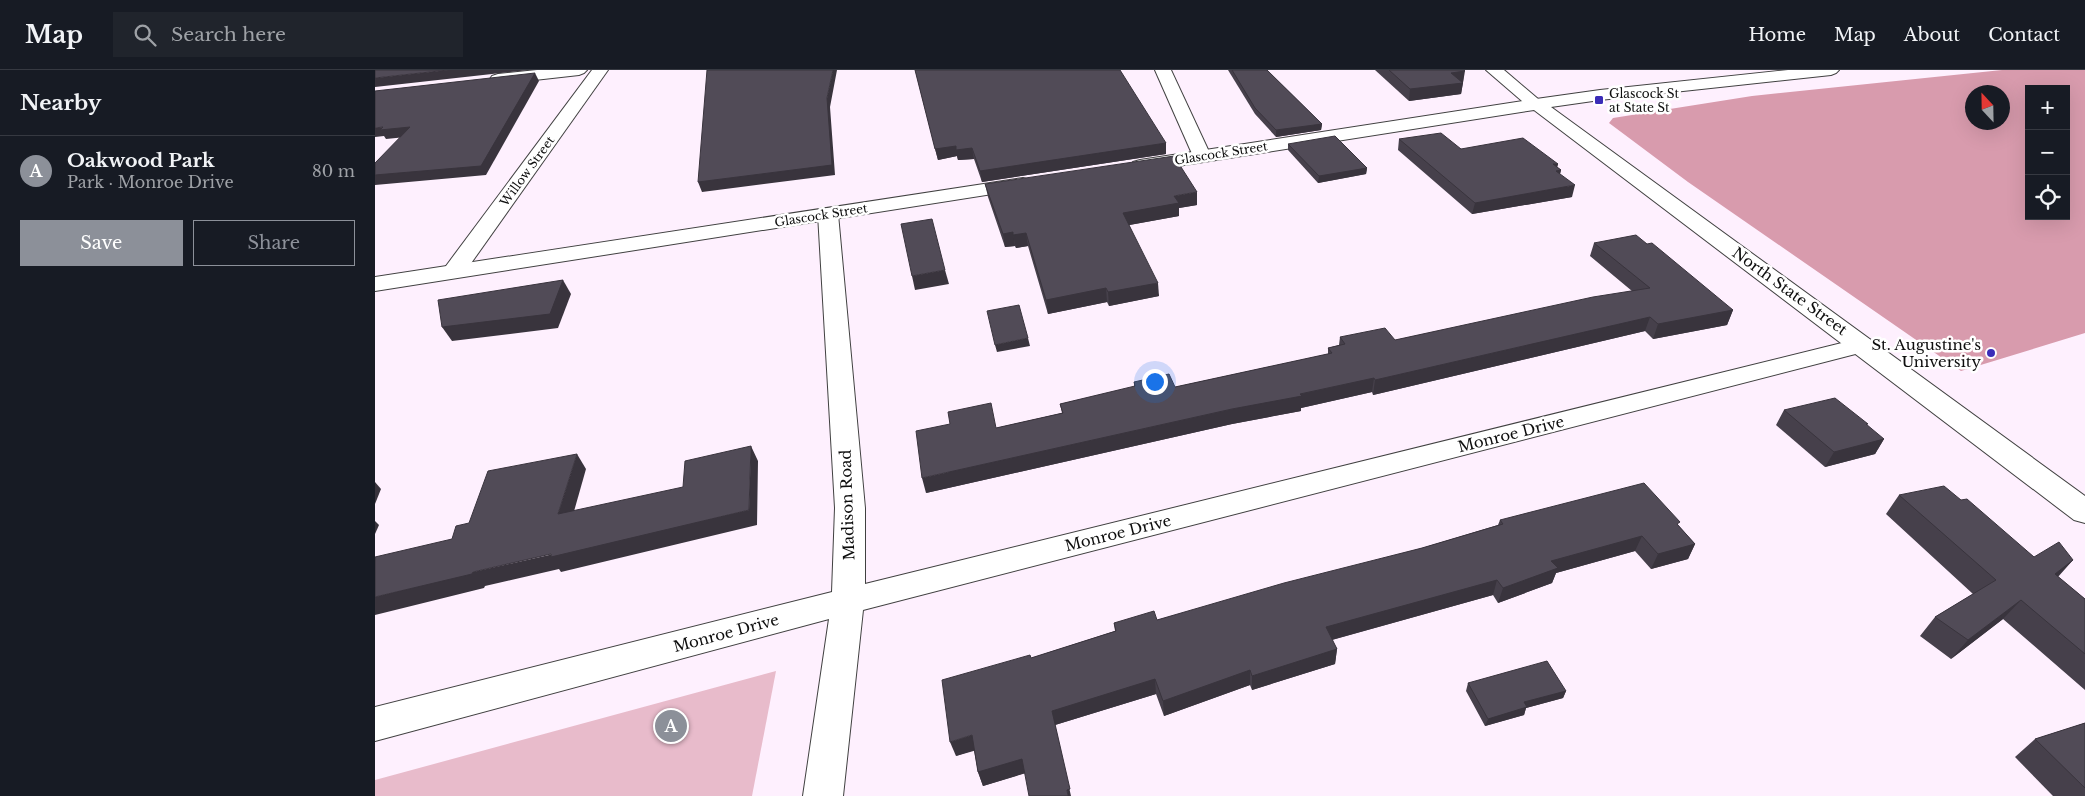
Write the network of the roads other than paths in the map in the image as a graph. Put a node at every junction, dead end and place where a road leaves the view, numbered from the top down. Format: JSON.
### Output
{"nodes":[{"id":1,"x":579,"y":70,"type":"edge"},
{"id":2,"x":600,"y":70,"type":"edge"},
{"id":3,"x":1163,"y":70,"type":"edge"},
{"id":4,"x":1494,"y":70,"type":"edge"},
{"id":5,"x":1831,"y":70,"type":"edge"},
{"id":6,"x":482,"y":81,"type":"edge"},
{"id":7,"x":1536,"y":104,"type":"junction"},
{"id":8,"x":1202,"y":156,"type":"junction"},
{"id":9,"x":1123,"y":168,"type":"edge"},
{"id":10,"x":1037,"y":182,"type":"edge"},
{"id":11,"x":828,"y":214,"type":"junction"},
{"id":12,"x":454,"y":271,"type":"junction"},
{"id":13,"x":375,"y":284,"type":"edge"},
{"id":14,"x":1862,"y":345,"type":"junction"},
{"id":15,"x":2085,"y":512,"type":"edge"},
{"id":16,"x":848,"y":601,"type":"junction"},
{"id":17,"x":375,"y":724,"type":"edge"},
{"id":18,"x":823,"y":796,"type":"edge"}],
"edges":[{"from":1,"to":6,"type":"street"},
{"from":2,"to":12,"type":"street","name":"Willow Street"},
{"from":3,"to":8,"type":"street"},
{"from":4,"to":7,"type":"street","name":"North State Street"},
{"from":5,"to":7,"type":"street","name":"Glascock Street"},
{"from":7,"to":8,"type":"street","name":"Glascock Street"},
{"from":7,"to":14,"type":"street","name":"North State Street"},
{"from":8,"to":9,"type":"street","name":"Glascock Street"},
{"from":10,"to":11,"type":"street","name":"Glascock Street"},
{"from":11,"to":12,"type":"street","name":"Glascock Street"},
{"from":11,"to":16,"type":"street","name":"Madison Road"},
{"from":12,"to":13,"type":"street","name":"Glascock Street"},
{"from":14,"to":15,"type":"street","name":"North State Street"},
{"from":14,"to":16,"type":"street","name":"Monroe Drive"},
{"from":16,"to":17,"type":"street","name":"Monroe Drive"},
{"from":16,"to":18,"type":"street","name":"Madison Road"}]}
